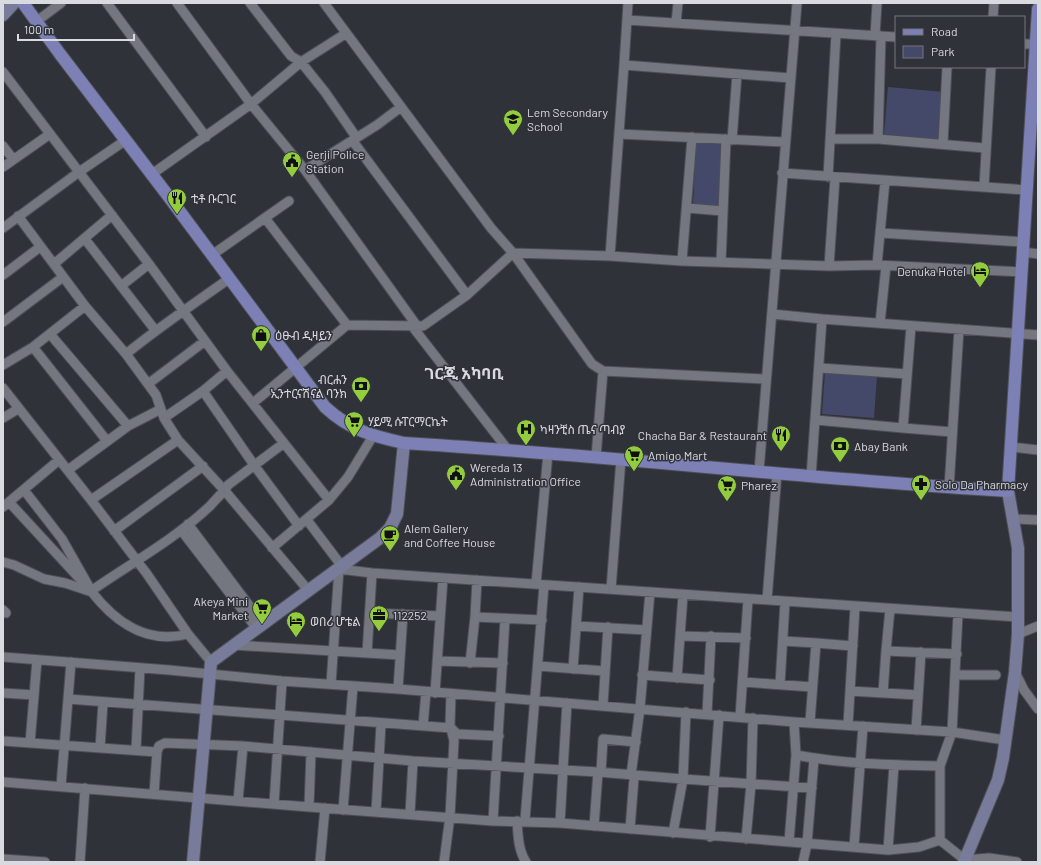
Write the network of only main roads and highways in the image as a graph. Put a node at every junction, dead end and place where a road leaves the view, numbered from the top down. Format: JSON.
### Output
{"nodes":[{"id":1,"x":23,"y":3,"type":"edge"},
{"id":2,"x":1038,"y":9,"type":"edge"},
{"id":3,"x":1034,"y":42,"type":"edge"},
{"id":4,"x":1034,"y":145,"type":"edge"}],
"edges":[{"from":1,"to":4,"type":"main road"},
{"from":2,"to":3,"type":"main road"},
{"from":3,"to":4,"type":"main road"}]}
